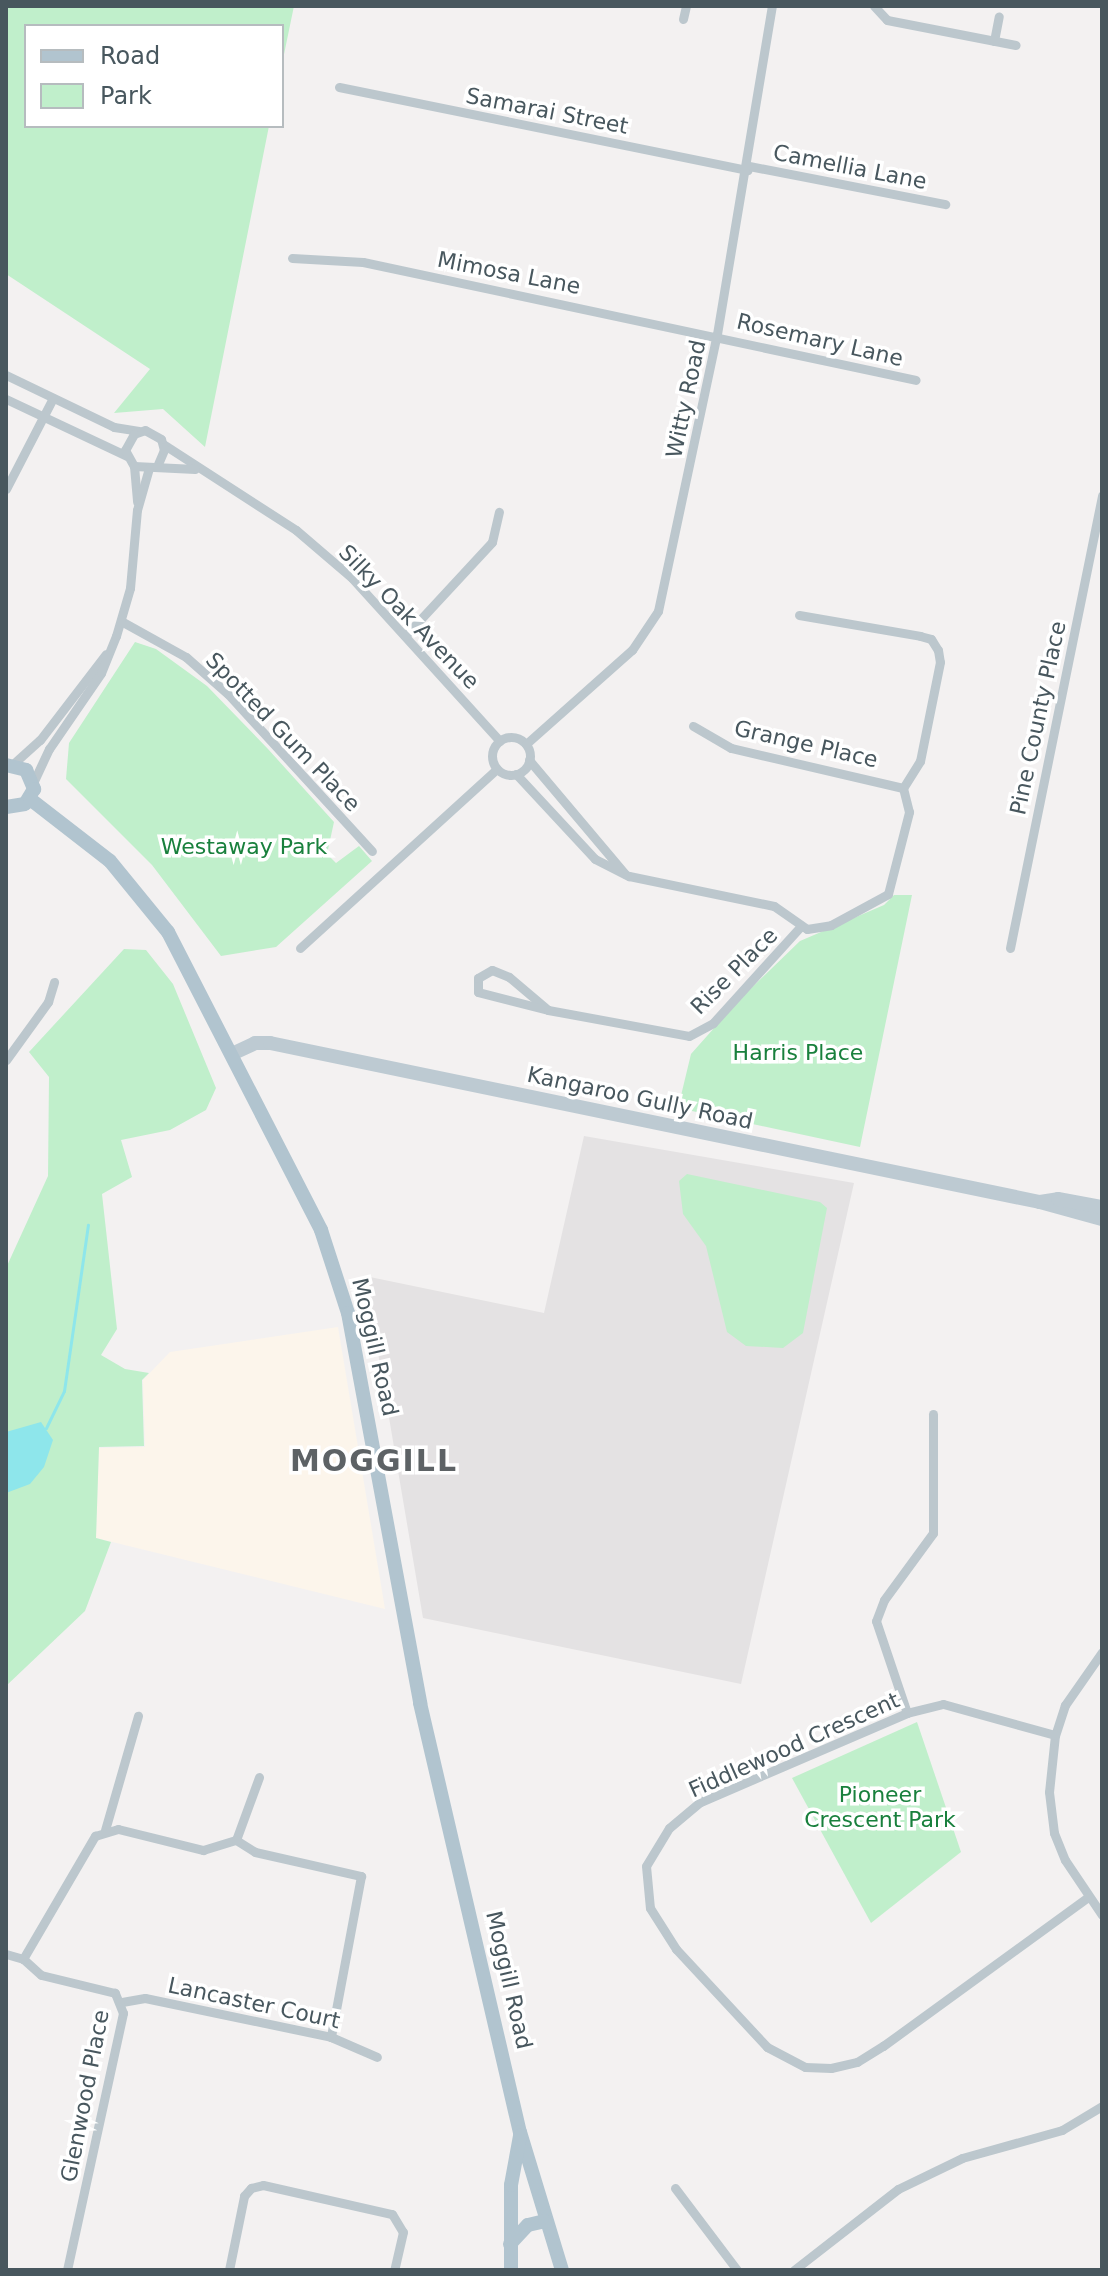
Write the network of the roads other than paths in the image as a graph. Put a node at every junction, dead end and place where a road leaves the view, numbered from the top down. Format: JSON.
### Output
{"nodes":[{"id":1,"x":686,"y":6,"type":"edge"},
{"id":2,"x":772,"y":6,"type":"edge"},
{"id":3,"x":874,"y":6,"type":"edge"},
{"id":4,"x":999,"y":16,"type":"dead end"},
{"id":5,"x":683,"y":19,"type":"dead end"},
{"id":6,"x":994,"y":41,"type":"junction"},
{"id":7,"x":1016,"y":45,"type":"dead end"},
{"id":8,"x":339,"y":87,"type":"dead end"},
{"id":9,"x":748,"y":168,"type":"junction"},
{"id":10,"x":945,"y":204,"type":"dead end"},
{"id":11,"x":292,"y":258,"type":"dead end"},
{"id":12,"x":717,"y":334,"type":"junction"},
{"id":13,"x":6,"y":375,"type":"edge"},
{"id":14,"x":916,"y":380,"type":"dead end"},
{"id":15,"x":53,"y":398,"type":"junction"},
{"id":16,"x":6,"y":399,"type":"edge"},
{"id":17,"x":44,"y":419,"type":"junction"},
{"id":18,"x":139,"y":431,"type":"junction"},
{"id":19,"x":163,"y":444,"type":"junction"},
{"id":20,"x":127,"y":456,"type":"junction"},
{"id":21,"x":134,"y":466,"type":"junction"},
{"id":22,"x":153,"y":466,"type":"junction"},
{"id":23,"x":206,"y":472,"type":"junction"},
{"id":24,"x":6,"y":489,"type":"edge"},
{"id":25,"x":1102,"y":495,"type":"edge"},
{"id":26,"x":137,"y":510,"type":"junction"},
{"id":27,"x":499,"y":512,"type":"dead end"},
{"id":28,"x":799,"y":615,"type":"dead end"},
{"id":29,"x":121,"y":621,"type":"junction"},
{"id":30,"x":405,"y":636,"type":"junction"},
{"id":31,"x":108,"y":652,"type":"junction"},
{"id":32,"x":693,"y":726,"type":"dead end"},
{"id":33,"x":500,"y":741,"type":"junction"},
{"id":34,"x":526,"y":744,"type":"junction"},
{"id":35,"x":529,"y":760,"type":"junction"},
{"id":36,"x":9,"y":765,"type":"edge"},
{"id":37,"x":497,"y":769,"type":"junction"},
{"id":38,"x":516,"y":774,"type":"junction"},
{"id":39,"x":33,"y":783,"type":"junction"},
{"id":40,"x":903,"y":788,"type":"junction"},
{"id":41,"x":30,"y":799,"type":"junction"},
{"id":42,"x":6,"y":807,"type":"edge"},
{"id":43,"x":372,"y":851,"type":"dead end"},
{"id":44,"x":625,"y":874,"type":"junction"},
{"id":45,"x":801,"y":926,"type":"junction"},
{"id":46,"x":300,"y":948,"type":"dead end"},
{"id":47,"x":1010,"y":948,"type":"dead end"},
{"id":48,"x":54,"y":982,"type":"dead end"},
{"id":49,"x":548,"y":1010,"type":"junction"},
{"id":50,"x":234,"y":1053,"type":"junction"},
{"id":51,"x":6,"y":1060,"type":"edge"},
{"id":52,"x":1040,"y":1202,"type":"junction"},
{"id":53,"x":1102,"y":1207,"type":"edge"},
{"id":54,"x":1102,"y":1219,"type":"edge"},
{"id":55,"x":933,"y":1414,"type":"dead end"},
{"id":56,"x":1102,"y":1652,"type":"edge"},
{"id":57,"x":907,"y":1713,"type":"junction"},
{"id":58,"x":138,"y":1716,"type":"dead end"},
{"id":59,"x":1055,"y":1735,"type":"junction"},
{"id":60,"x":259,"y":1777,"type":"dead end"},
{"id":61,"x":105,"y":1830,"type":"junction"},
{"id":62,"x":236,"y":1840,"type":"junction"},
{"id":63,"x":1087,"y":1898,"type":"junction"},
{"id":64,"x":1102,"y":1915,"type":"edge"},
{"id":65,"x":6,"y":1954,"type":"edge"},
{"id":66,"x":23,"y":1959,"type":"junction"},
{"id":67,"x":122,"y":2002,"type":"junction"},
{"id":68,"x":331,"y":2037,"type":"junction"},
{"id":69,"x":377,"y":2057,"type":"dead end"},
{"id":70,"x":1102,"y":2106,"type":"edge"},
{"id":71,"x":520,"y":2132,"type":"junction"},
{"id":72,"x":675,"y":2188,"type":"dead end"},
{"id":73,"x":545,"y":2221,"type":"junction"},
{"id":74,"x":510,"y":2244,"type":"junction"},
{"id":75,"x":67,"y":2270,"type":"edge"},
{"id":76,"x":229,"y":2270,"type":"edge"},
{"id":77,"x":394,"y":2270,"type":"edge"},
{"id":78,"x":511,"y":2270,"type":"edge"},
{"id":79,"x":562,"y":2270,"type":"edge"},
{"id":80,"x":737,"y":2270,"type":"edge"},
{"id":81,"x":794,"y":2270,"type":"edge"}],
"edges":[{"from":1,"to":5,"type":"street"},
{"from":2,"to":9,"type":"street","name":"Witty Road"},
{"from":3,"to":6,"type":"street"},
{"from":4,"to":6,"type":"street"},
{"from":6,"to":7,"type":"street"},
{"from":8,"to":9,"type":"street","name":"Samarai Street"},
{"from":9,"to":10,"type":"street","name":"Camellia Lane"},
{"from":9,"to":12,"type":"street","name":"Witty Road"},
{"from":11,"to":12,"type":"street","name":"Mimosa Lane"},
{"from":12,"to":14,"type":"street","name":"Rosemary Lane"},
{"from":12,"to":34,"type":"street","name":"Witty Road"},
{"from":13,"to":15,"type":"street","name":"Silky Oak Avenue"},
{"from":15,"to":17,"type":"street"},
{"from":15,"to":18,"type":"street","name":"Silky Oak Avenue"},
{"from":16,"to":17,"type":"street"},
{"from":17,"to":20,"type":"street"},
{"from":17,"to":24,"type":"street"},
{"from":18,"to":19,"type":"street","name":"Silky Oak Avenue"},
{"from":18,"to":20,"type":"street"},
{"from":19,"to":22,"type":"street"},
{"from":19,"to":23,"type":"street","name":"Silky Oak Avenue"},
{"from":20,"to":21,"type":"street"},
{"from":21,"to":22,"type":"street","name":"Silky Oak Avenue"},
{"from":21,"to":26,"type":"street"},
{"from":22,"to":23,"type":"street","name":"Silky Oak Avenue"},
{"from":22,"to":26,"type":"street"},
{"from":23,"to":30,"type":"street","name":"Silky Oak Avenue"},
{"from":25,"to":47,"type":"street","name":"Pine County Place"},
{"from":26,"to":29,"type":"street"},
{"from":27,"to":30,"type":"street"},
{"from":28,"to":40,"type":"street"},
{"from":29,"to":31,"type":"street"},
{"from":29,"to":43,"type":"street","name":"Spotted Gum Place"},
{"from":30,"to":33,"type":"street","name":"Silky Oak Avenue"},
{"from":31,"to":36,"type":"street"},
{"from":31,"to":39,"type":"street"},
{"from":32,"to":40,"type":"street","name":"Grange Place"},
{"from":33,"to":34,"type":"street"},
{"from":33,"to":37,"type":"street"},
{"from":34,"to":35,"type":"street"},
{"from":35,"to":38,"type":"street"},
{"from":35,"to":44,"type":"street"},
{"from":36,"to":39,"type":"main road"},
{"from":37,"to":38,"type":"street"},
{"from":37,"to":46,"type":"street"},
{"from":38,"to":44,"type":"street"},
{"from":39,"to":41,"type":"main road"},
{"from":40,"to":45,"type":"street","name":"Grange Place"},
{"from":41,"to":42,"type":"main road"},
{"from":41,"to":50,"type":"main road","name":"Moggill Road"},
{"from":44,"to":45,"type":"street"},
{"from":45,"to":49,"type":"street","name":"Rise Place"},
{"from":48,"to":51,"type":"street"},
{"from":49,"to":49,"type":"street","name":"Rise Place"},
{"from":50,"to":52,"type":"main road","name":"Kangaroo Gully Road"},
{"from":50,"to":71,"type":"main road","name":"Moggill Road"},
{"from":52,"to":53,"type":"main road","name":"Kangaroo Gully Road"},
{"from":52,"to":54,"type":"main road","name":"Kangaroo Gully Road"},
{"from":55,"to":57,"type":"street"},
{"from":56,"to":59,"type":"street"},
{"from":57,"to":59,"type":"street","name":"Fiddlewood Crescent"},
{"from":57,"to":63,"type":"street","name":"Fiddlewood Crescent"},
{"from":58,"to":61,"type":"street"},
{"from":59,"to":63,"type":"street"},
{"from":60,"to":62,"type":"street"},
{"from":61,"to":62,"type":"street"},
{"from":61,"to":66,"type":"street"},
{"from":62,"to":68,"type":"street"},
{"from":63,"to":64,"type":"street"},
{"from":65,"to":66,"type":"street","name":"Glenwood Place"},
{"from":66,"to":67,"type":"street","name":"Glenwood Place"},
{"from":67,"to":68,"type":"street","name":"Lancaster Court"},
{"from":67,"to":75,"type":"street","name":"Glenwood Place"},
{"from":68,"to":69,"type":"street","name":"Lancaster Court"},
{"from":70,"to":81,"type":"street"},
{"from":71,"to":73,"type":"main road","name":"Moggill Road"},
{"from":71,"to":74,"type":"main road","name":"Moggill Road"},
{"from":72,"to":80,"type":"street"},
{"from":73,"to":74,"type":"main road"},
{"from":73,"to":79,"type":"main road","name":"Moggill Road"},
{"from":74,"to":78,"type":"main road","name":"Moggill Road"},
{"from":76,"to":77,"type":"street"}]}
